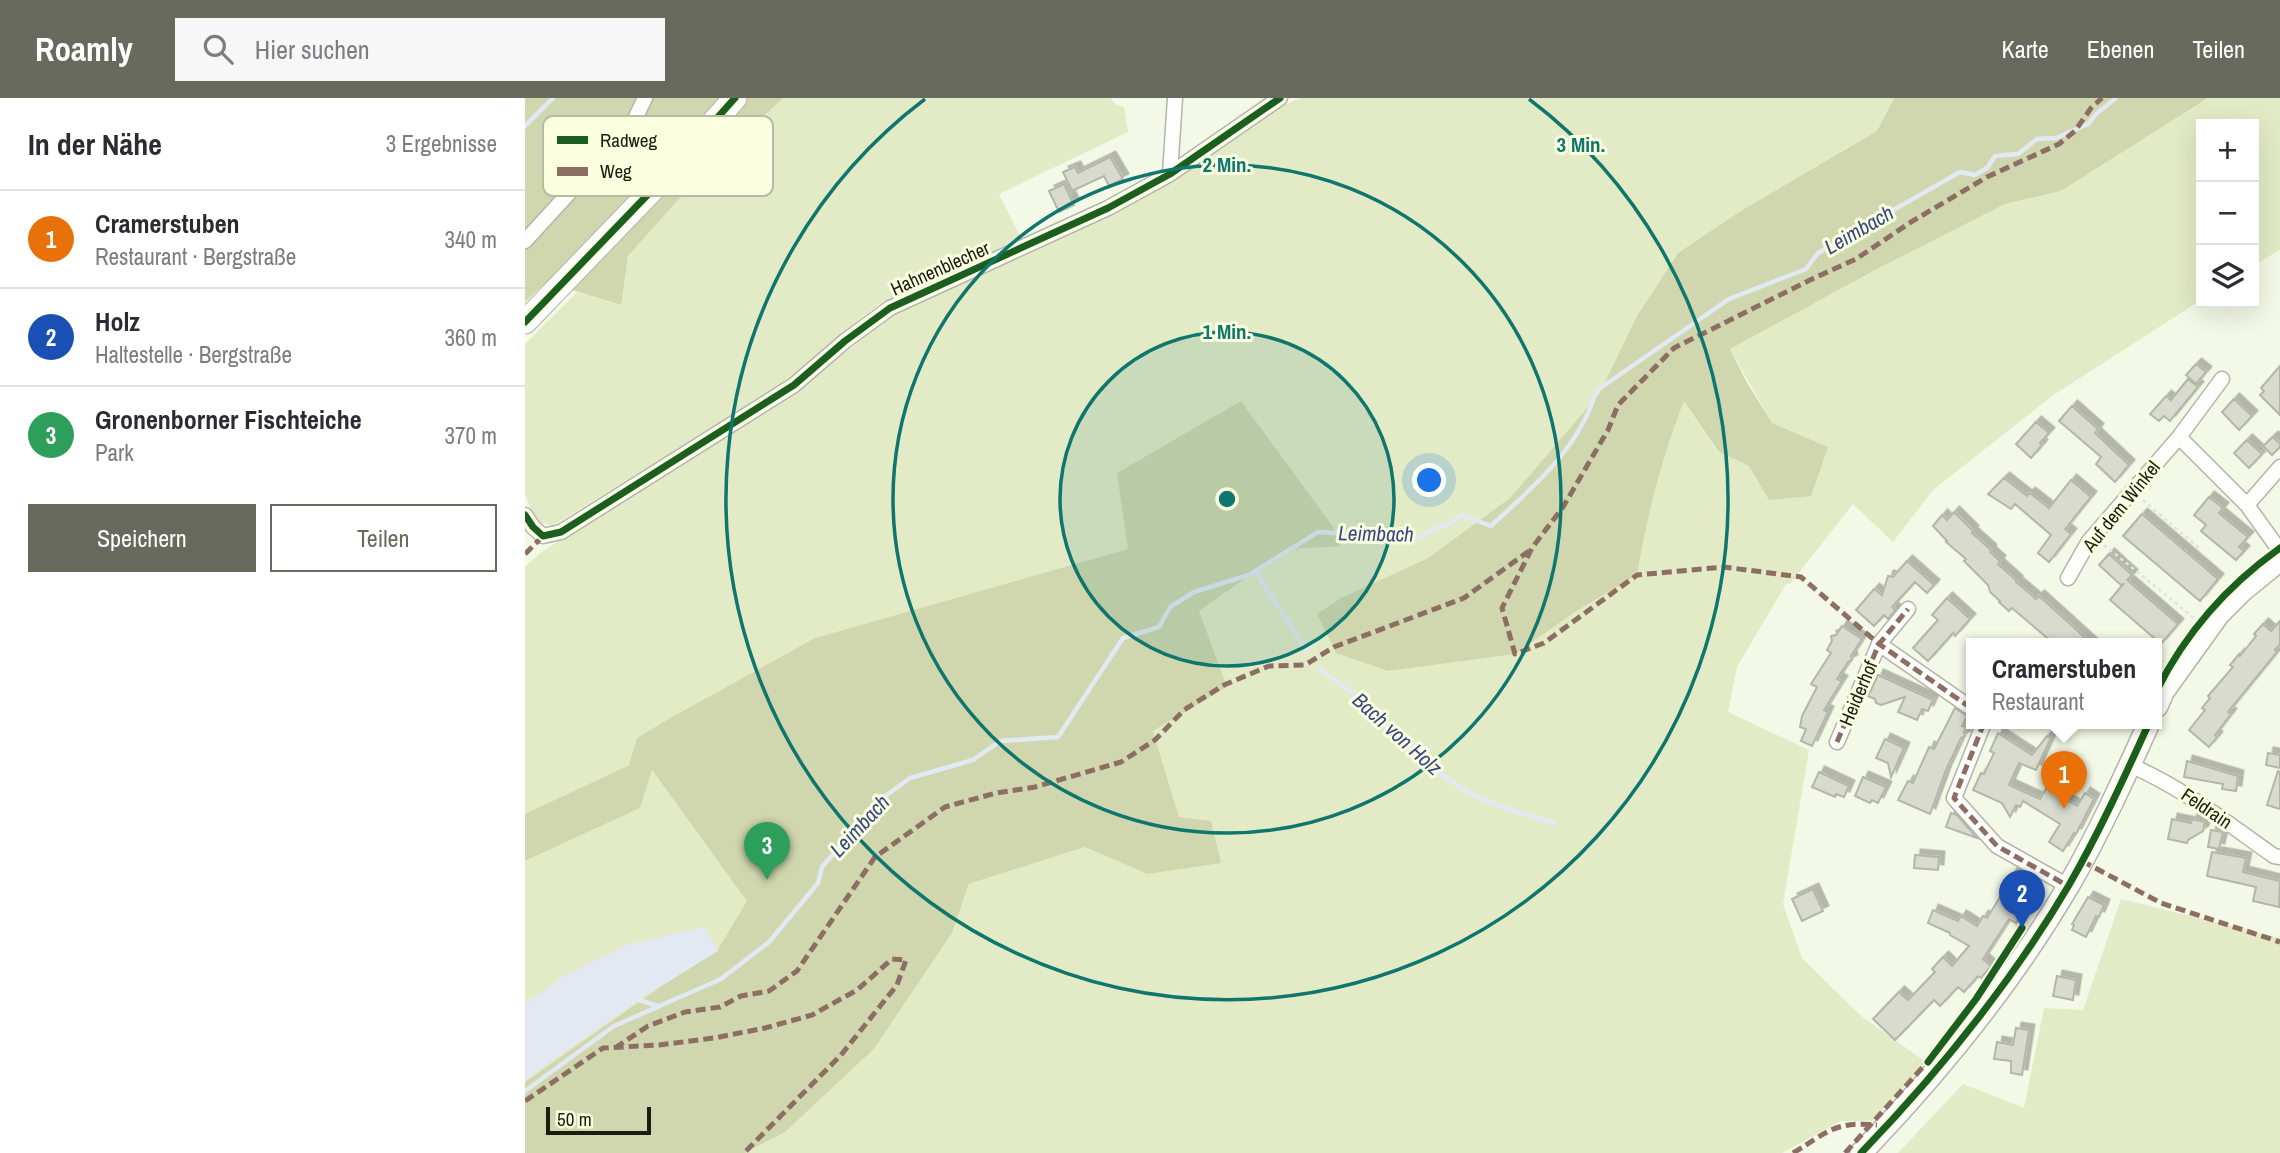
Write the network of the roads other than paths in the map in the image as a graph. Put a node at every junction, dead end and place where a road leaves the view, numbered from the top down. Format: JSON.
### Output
{"nodes":[{"id":1,"x":645,"y":98,"type":"edge"},
{"id":2,"x":735,"y":98,"type":"edge"},
{"id":3,"x":1175,"y":98,"type":"edge"},
{"id":4,"x":1272,"y":100,"type":"edge"},
{"id":5,"x":636,"y":116,"type":"edge"},
{"id":6,"x":719,"y":116,"type":"edge"},
{"id":7,"x":1170,"y":174,"type":"junction"},
{"id":8,"x":566,"y":196,"type":"edge"},
{"id":9,"x":646,"y":196,"type":"edge"},
{"id":10,"x":525,"y":241,"type":"edge"},
{"id":11,"x":525,"y":322,"type":"edge"},
{"id":12,"x":2222,"y":379,"type":"dead end"},
{"id":13,"x":2179,"y":437,"type":"junction"},
{"id":14,"x":2280,"y":467,"type":"edge"},
{"id":15,"x":2247,"y":505,"type":"junction"},
{"id":16,"x":525,"y":515,"type":"edge"},
{"id":17,"x":2280,"y":551,"type":"edge"},
{"id":18,"x":2280,"y":561,"type":"edge"},
{"id":19,"x":2068,"y":578,"type":"dead end"},
{"id":20,"x":1908,"y":609,"type":"dead end"},
{"id":21,"x":1879,"y":645,"type":"junction"},
{"id":22,"x":2162,"y":694,"type":"edge"},
{"id":23,"x":1966,"y":705,"type":"edge"},
{"id":24,"x":1982,"y":729,"type":"edge"},
{"id":25,"x":2146,"y":729,"type":"edge"},
{"id":26,"x":1837,"y":742,"type":"dead end"},
{"id":27,"x":2130,"y":765,"type":"junction"},
{"id":28,"x":2280,"y":857,"type":"edge"},
{"id":29,"x":2068,"y":886,"type":"junction"},
{"id":30,"x":1861,"y":1153,"type":"edge"}],
"edges":[{"from":1,"to":5,"type":"street"},
{"from":2,"to":6,"type":"main road"},
{"from":3,"to":7,"type":"street"},
{"from":4,"to":7,"type":"street","name":"Hahnenblecher"},
{"from":7,"to":16,"type":"street","name":"Hahnenblecher"},
{"from":8,"to":10,"type":"street"},
{"from":9,"to":11,"type":"main road"},
{"from":12,"to":13,"type":"street","name":"Auf dem Winkel"},
{"from":13,"to":15,"type":"street"},
{"from":13,"to":19,"type":"street","name":"Auf dem Winkel"},
{"from":14,"to":15,"type":"street"},
{"from":15,"to":17,"type":"street"},
{"from":18,"to":22,"type":"street"},
{"from":20,"to":21,"type":"street","name":"Heiderhof"},
{"from":21,"to":23,"type":"street","name":"Heiderhof"},
{"from":21,"to":26,"type":"street","name":"Heiderhof"},
{"from":24,"to":29,"type":"street"},
{"from":25,"to":27,"type":"street"},
{"from":27,"to":28,"type":"street","name":"Feldrain"},
{"from":27,"to":29,"type":"street"},
{"from":29,"to":30,"type":"street"}]}
